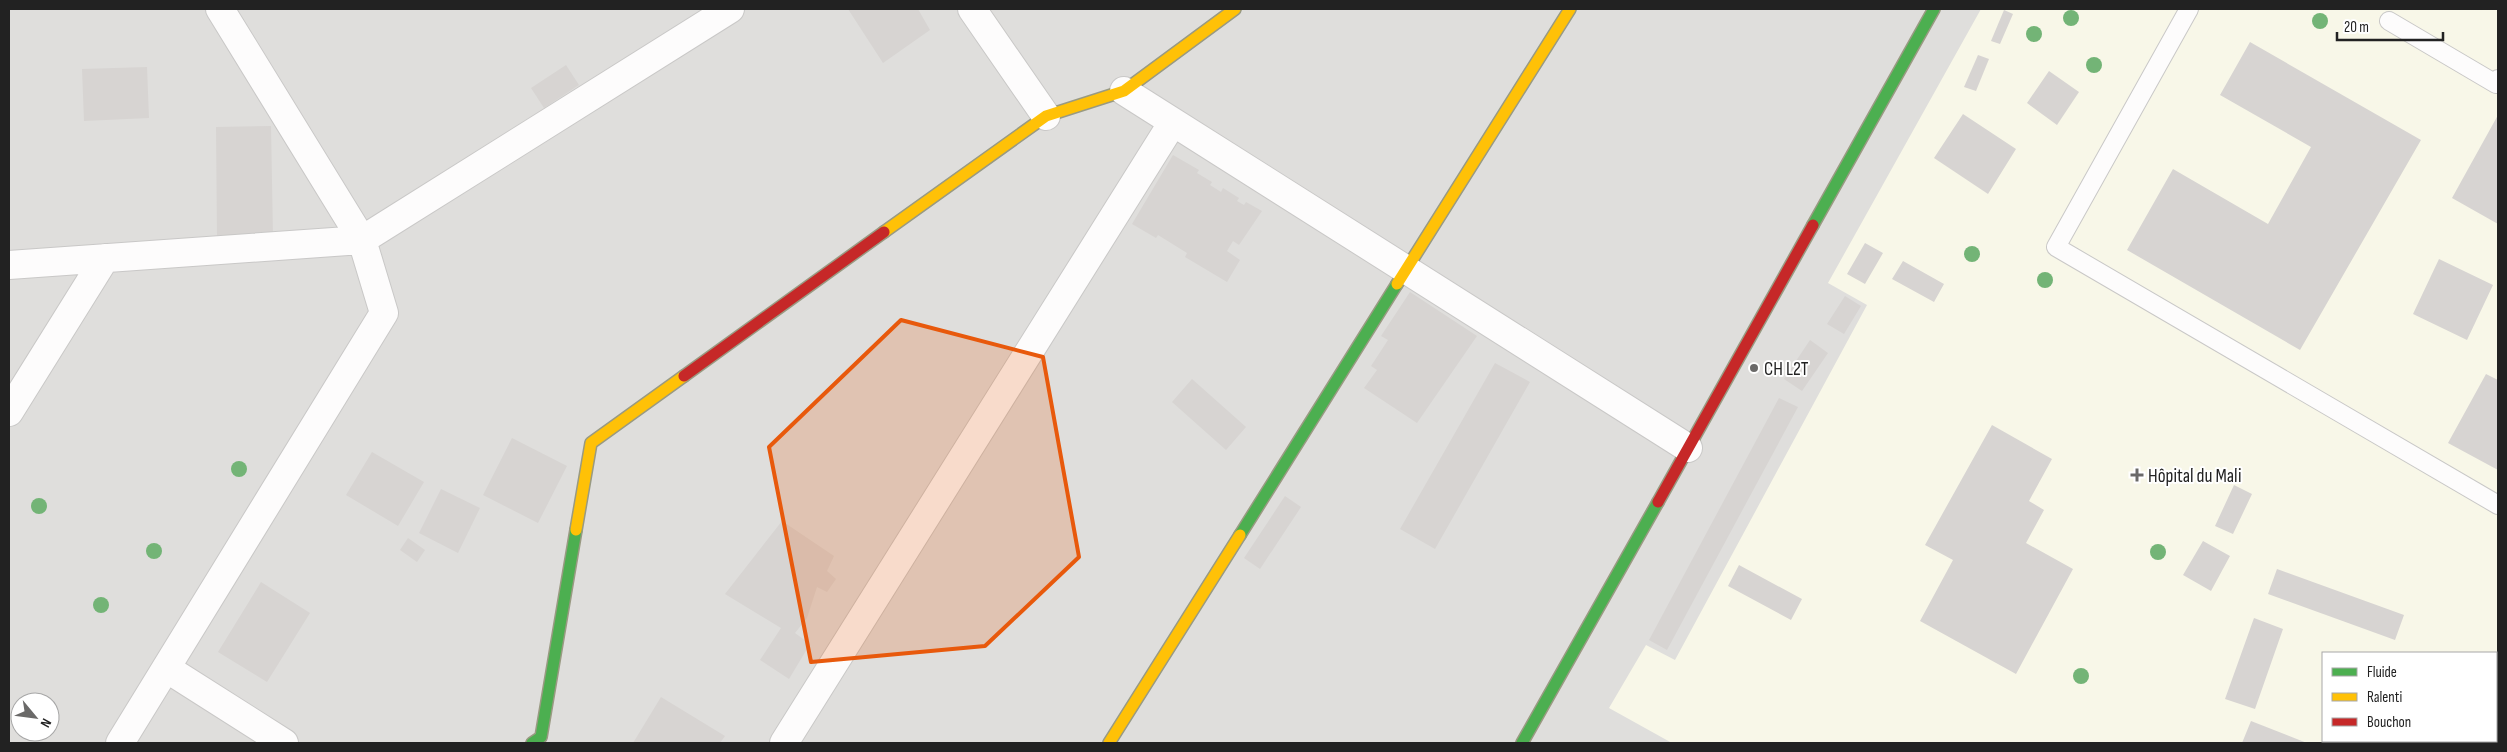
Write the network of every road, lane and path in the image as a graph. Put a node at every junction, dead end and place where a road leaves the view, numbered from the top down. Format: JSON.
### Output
{"nodes":[{"id":1,"x":220,"y":9,"type":"edge"},
{"id":2,"x":730,"y":9,"type":"edge"},
{"id":3,"x":972,"y":9,"type":"edge"},
{"id":4,"x":1235,"y":9,"type":"edge"},
{"id":5,"x":1570,"y":9,"type":"edge"},
{"id":6,"x":1934,"y":9,"type":"edge"},
{"id":7,"x":2188,"y":9,"type":"edge"},
{"id":8,"x":1213,"y":17,"type":"edge"},
{"id":9,"x":2389,"y":21,"type":"dead end"},
{"id":10,"x":2498,"y":79,"type":"edge"},
{"id":11,"x":1124,"y":91,"type":"junction"},
{"id":12,"x":1046,"y":116,"type":"junction"},
{"id":13,"x":1173,"y":122,"type":"junction"},
{"id":14,"x":362,"y":240,"type":"junction"},
{"id":15,"x":105,"y":258,"type":"junction"},
{"id":16,"x":9,"y":265,"type":"edge"},
{"id":17,"x":1406,"y":270,"type":"junction"},
{"id":18,"x":9,"y":412,"type":"edge"},
{"id":19,"x":1688,"y":448,"type":"junction"},
{"id":20,"x":2498,"y":505,"type":"edge"},
{"id":21,"x":166,"y":668,"type":"junction"},
{"id":22,"x":542,"y":741,"type":"edge"},
{"id":23,"x":120,"y":743,"type":"edge"},
{"id":24,"x":284,"y":743,"type":"edge"},
{"id":25,"x":784,"y":743,"type":"edge"},
{"id":26,"x":1109,"y":743,"type":"edge"},
{"id":27,"x":1522,"y":743,"type":"edge"}],
"edges":[{"from":1,"to":14,"type":"street"},
{"from":2,"to":14,"type":"street"},
{"from":3,"to":12,"type":"street"},
{"from":4,"to":8,"type":"street"},
{"from":5,"to":17,"type":"street"},
{"from":6,"to":19,"type":"street"},
{"from":7,"to":20,"type":"lane"},
{"from":8,"to":11,"type":"street"},
{"from":9,"to":10,"type":"lane"},
{"from":11,"to":12,"type":"street"},
{"from":11,"to":13,"type":"street"},
{"from":12,"to":22,"type":"street"},
{"from":13,"to":17,"type":"street"},
{"from":13,"to":25,"type":"street"},
{"from":14,"to":15,"type":"street"},
{"from":14,"to":21,"type":"street"},
{"from":15,"to":16,"type":"street"},
{"from":15,"to":18,"type":"street"},
{"from":17,"to":19,"type":"street"},
{"from":17,"to":26,"type":"street"},
{"from":19,"to":27,"type":"street"},
{"from":21,"to":23,"type":"street"},
{"from":21,"to":24,"type":"street"}]}
